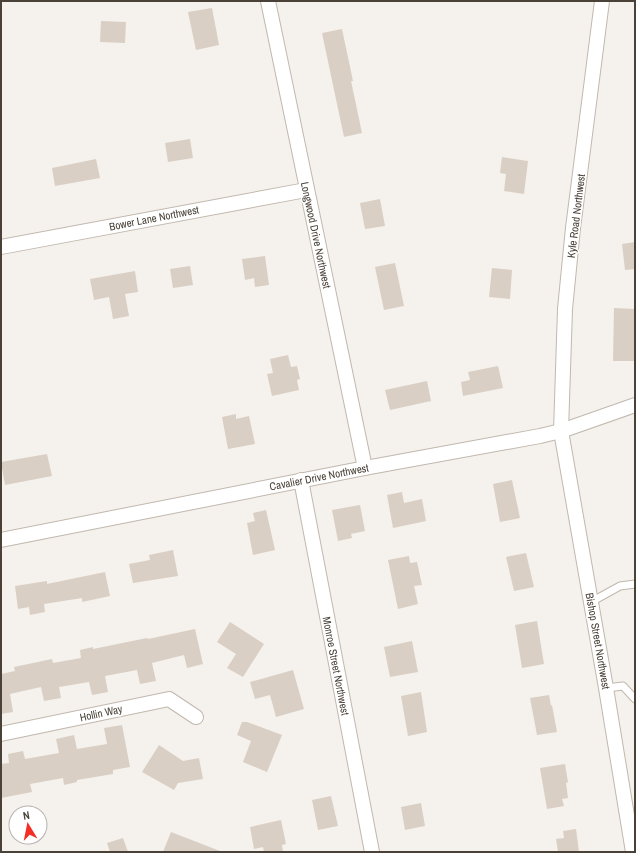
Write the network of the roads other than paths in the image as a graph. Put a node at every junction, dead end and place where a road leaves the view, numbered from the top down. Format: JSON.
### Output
{"nodes":[{"id":1,"x":268,"y":1,"type":"edge"},
{"id":2,"x":602,"y":1,"type":"edge"},
{"id":3,"x":306,"y":190,"type":"junction"},
{"id":4,"x":1,"y":247,"type":"edge"},
{"id":5,"x":635,"y":404,"type":"edge"},
{"id":6,"x":561,"y":431,"type":"junction"},
{"id":7,"x":365,"y":468,"type":"junction"},
{"id":8,"x":301,"y":480,"type":"junction"},
{"id":9,"x":1,"y":540,"type":"edge"},
{"id":10,"x":635,"y":584,"type":"edge"},
{"id":11,"x":591,"y":602,"type":"junction"},
{"id":12,"x":606,"y":688,"type":"junction"},
{"id":13,"x":635,"y":700,"type":"edge"},
{"id":14,"x":196,"y":717,"type":"dead end"},
{"id":15,"x":1,"y":734,"type":"edge"},
{"id":16,"x":632,"y":833,"type":"edge"},
{"id":17,"x":372,"y":852,"type":"edge"},
{"id":18,"x":633,"y":852,"type":"edge"}],
"edges":[{"from":1,"to":3,"type":"street","name":"Longwood Drive Northwest"},
{"from":2,"to":6,"type":"street","name":"Kyle Road Northwest"},
{"from":3,"to":4,"type":"street","name":"Bower Lane Northwest"},
{"from":3,"to":7,"type":"street","name":"Longwood Drive Northwest"},
{"from":5,"to":6,"type":"street","name":"Cavalier Drive Northwest"},
{"from":6,"to":7,"type":"street","name":"Cavalier Drive Northwest"},
{"from":6,"to":11,"type":"street","name":"Bishop Street Northwest"},
{"from":7,"to":8,"type":"street","name":"Cavalier Drive Northwest"},
{"from":8,"to":9,"type":"street","name":"Cavalier Drive Northwest"},
{"from":8,"to":17,"type":"street","name":"Monroe Street Northwest"},
{"from":10,"to":11,"type":"lane"},
{"from":11,"to":12,"type":"street","name":"Bishop Street Northwest"},
{"from":12,"to":13,"type":"lane"},
{"from":12,"to":16,"type":"street","name":"Bishop Street Northwest"},
{"from":14,"to":15,"type":"street","name":"Hollin Way"},
{"from":16,"to":18,"type":"street","name":"Bishop Street Northwest"}]}
